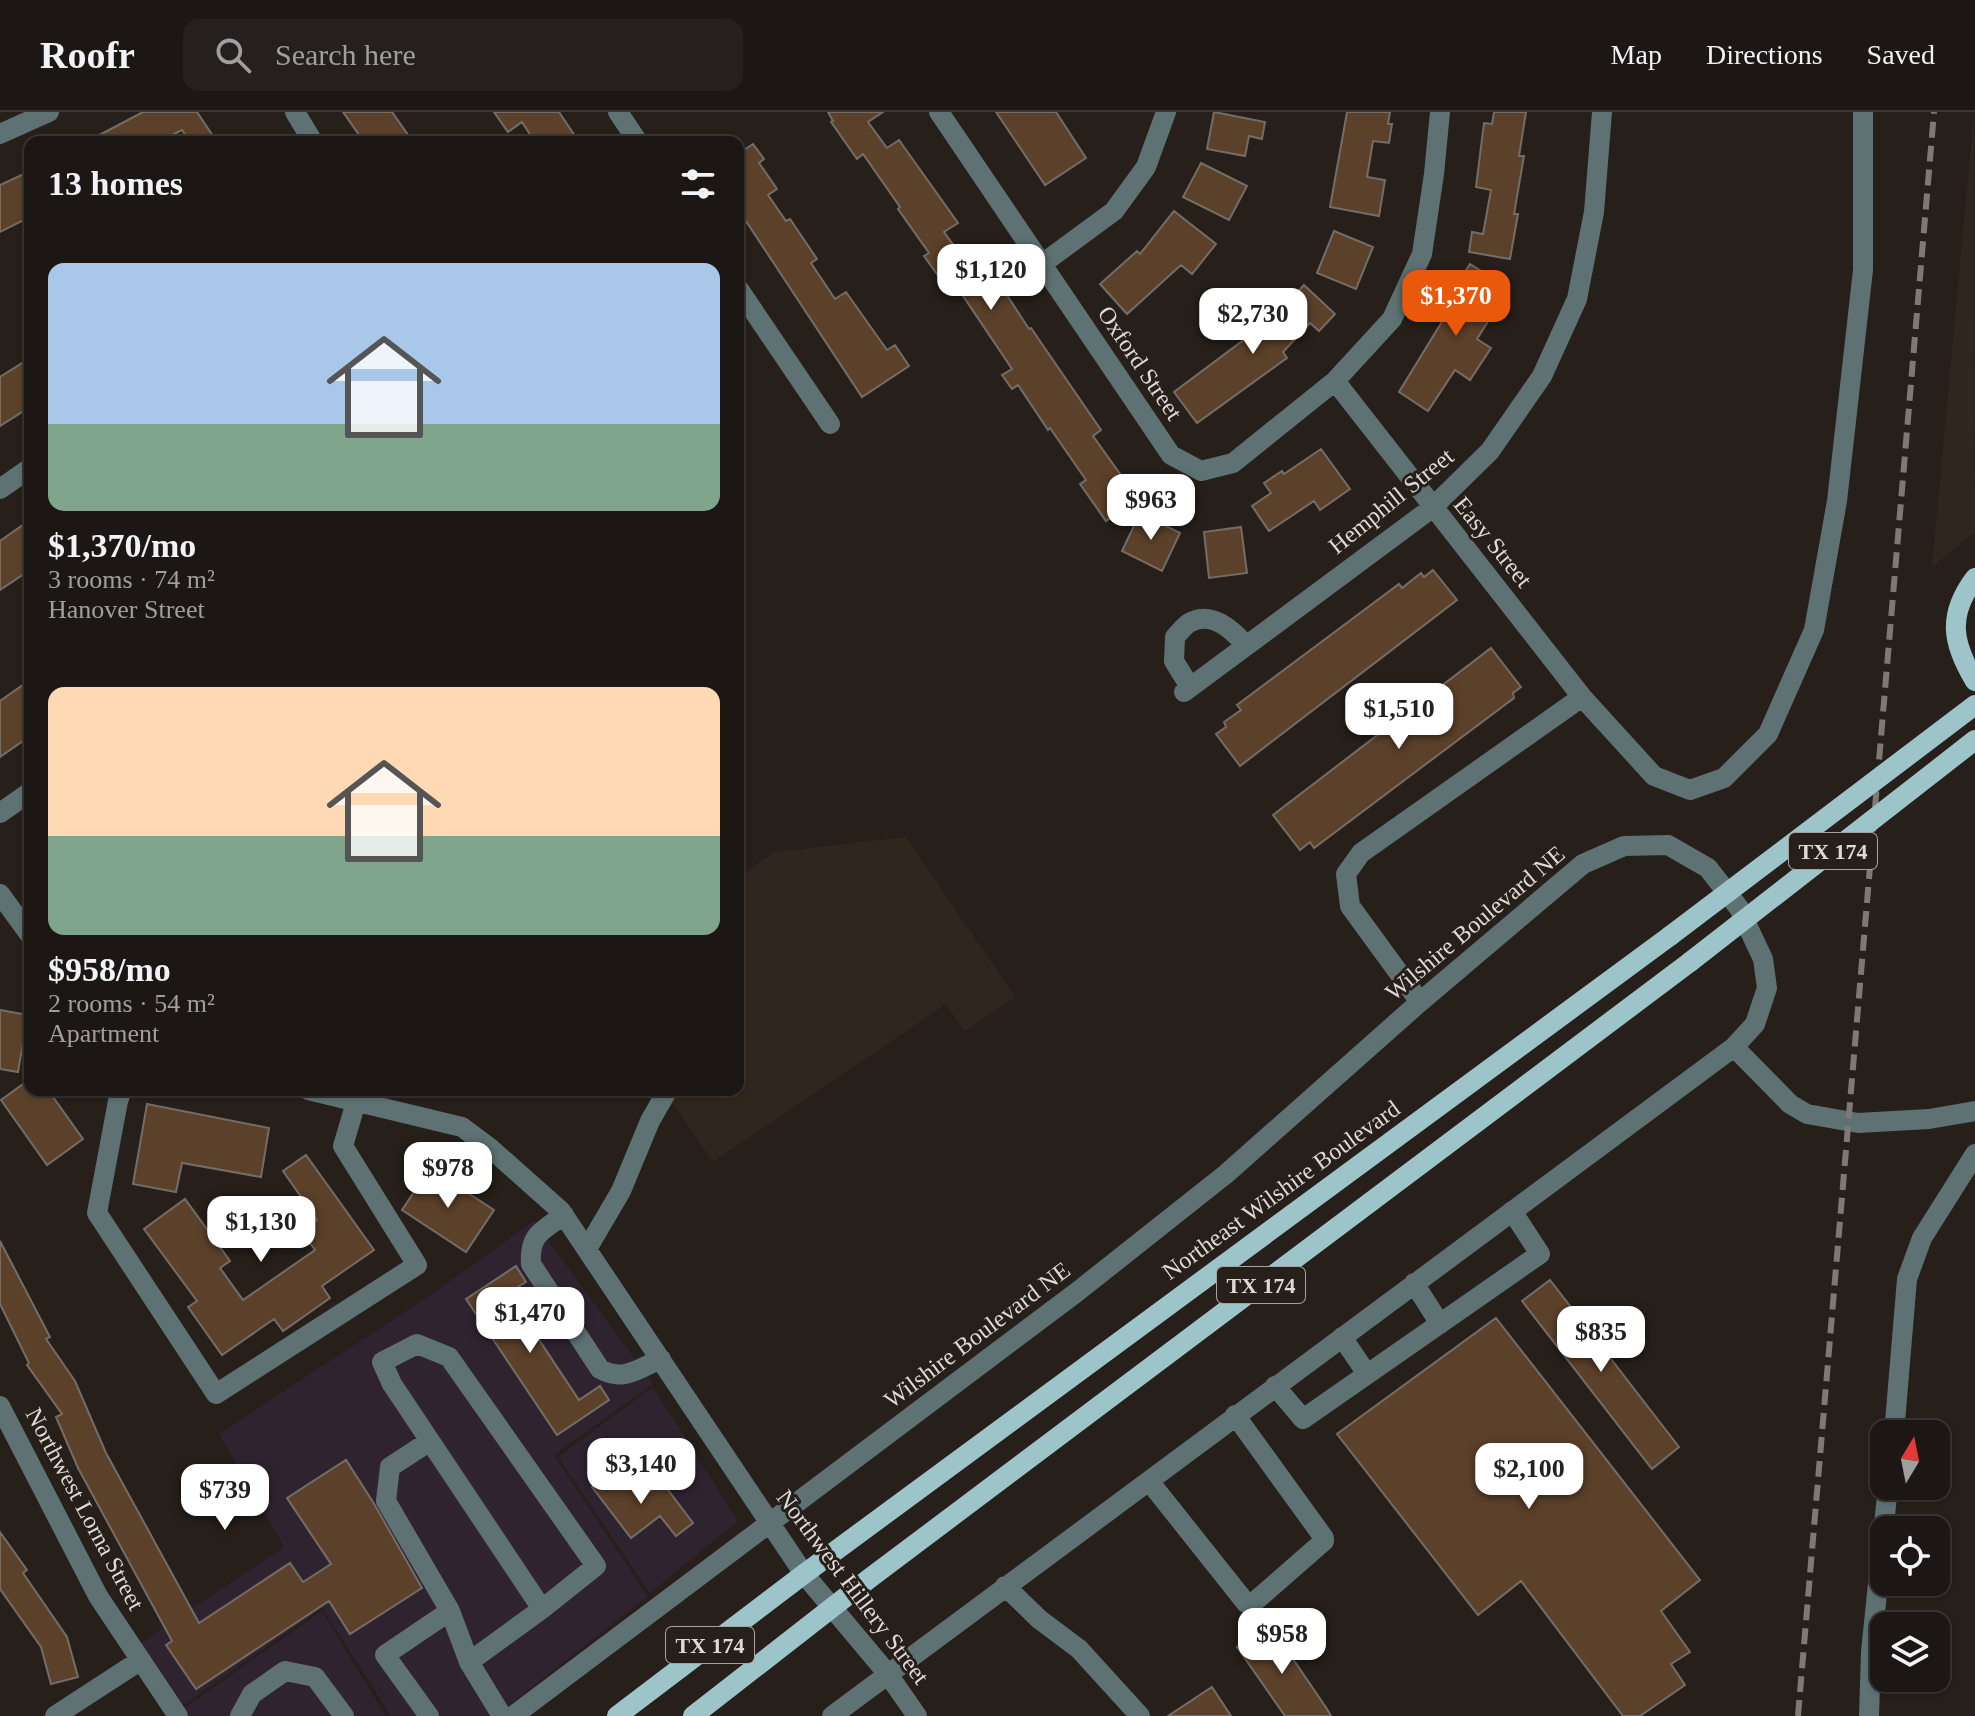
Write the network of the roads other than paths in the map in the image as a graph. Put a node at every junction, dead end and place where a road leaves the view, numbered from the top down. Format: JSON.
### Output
{"nodes":[{"id":1,"x":49,"y":112,"type":"edge"},
{"id":2,"x":295,"y":112,"type":"edge"},
{"id":3,"x":618,"y":112,"type":"edge"},
{"id":4,"x":939,"y":112,"type":"edge"},
{"id":5,"x":1166,"y":112,"type":"edge"},
{"id":6,"x":1440,"y":112,"type":"edge"},
{"id":7,"x":1602,"y":112,"type":"edge"},
{"id":8,"x":1863,"y":112,"type":"edge"},
{"id":9,"x":0,"y":134,"type":"edge"},
{"id":10,"x":309,"y":136,"type":"edge"},
{"id":11,"x":634,"y":136,"type":"edge"},
{"id":12,"x":1042,"y":264,"type":"junction"},
{"id":13,"x":744,"y":303,"type":"edge"},
{"id":14,"x":1335,"y":381,"type":"junction"},
{"id":15,"x":830,"y":424,"type":"dead end"},
{"id":16,"x":24,"y":472,"type":"edge"},
{"id":17,"x":0,"y":489,"type":"edge"},
{"id":18,"x":1432,"y":508,"type":"junction"},
{"id":19,"x":1975,"y":578,"type":"edge"},
{"id":20,"x":1246,"y":646,"type":"junction"},
{"id":21,"x":1975,"y":681,"type":"edge"},
{"id":22,"x":1582,"y":697,"type":"junction"},
{"id":23,"x":1975,"y":705,"type":"edge"},
{"id":24,"x":1975,"y":740,"type":"edge"},
{"id":25,"x":24,"y":796,"type":"edge"},
{"id":26,"x":0,"y":813,"type":"edge"},
{"id":27,"x":0,"y":894,"type":"edge"},
{"id":28,"x":24,"y":927,"type":"edge"},
{"id":29,"x":1420,"y":1002,"type":"junction"},
{"id":30,"x":1734,"y":1047,"type":"junction"},
{"id":31,"x":120,"y":1096,"type":"edge"},
{"id":32,"x":332,"y":1096,"type":"edge"},
{"id":33,"x":664,"y":1096,"type":"edge"},
{"id":34,"x":356,"y":1102,"type":"junction"},
{"id":35,"x":1975,"y":1111,"type":"edge"},
{"id":36,"x":1975,"y":1154,"type":"edge"},
{"id":37,"x":1512,"y":1211,"type":"junction"},
{"id":38,"x":564,"y":1215,"type":"junction"},
{"id":39,"x":587,"y":1249,"type":"junction"},
{"id":40,"x":1414,"y":1283,"type":"junction"},
{"id":41,"x":1440,"y":1324,"type":"junction"},
{"id":42,"x":1342,"y":1337,"type":"junction"},
{"id":43,"x":661,"y":1359,"type":"junction"},
{"id":44,"x":1367,"y":1374,"type":"junction"},
{"id":45,"x":1275,"y":1386,"type":"junction"},
{"id":46,"x":0,"y":1406,"type":"edge"},
{"id":47,"x":1235,"y":1415,"type":"junction"},
{"id":48,"x":1895,"y":1420,"type":"edge"},
{"id":49,"x":430,"y":1441,"type":"junction"},
{"id":50,"x":1149,"y":1481,"type":"junction"},
{"id":51,"x":1887,"y":1500,"type":"edge"},
{"id":52,"x":771,"y":1523,"type":"junction"},
{"id":53,"x":804,"y":1574,"type":"junction"},
{"id":54,"x":1005,"y":1586,"type":"junction"},
{"id":55,"x":832,"y":1607,"type":"junction"},
{"id":56,"x":542,"y":1609,"type":"junction"},
{"id":57,"x":450,"y":1611,"type":"junction"},
{"id":58,"x":141,"y":1660,"type":"junction"},
{"id":59,"x":469,"y":1662,"type":"junction"},
{"id":60,"x":887,"y":1673,"type":"junction"},
{"id":61,"x":838,"y":1714,"type":"edge"},
{"id":62,"x":55,"y":1716,"type":"edge"},
{"id":63,"x":178,"y":1716,"type":"edge"},
{"id":64,"x":240,"y":1716,"type":"edge"},
{"id":65,"x":344,"y":1716,"type":"edge"},
{"id":66,"x":429,"y":1716,"type":"edge"},
{"id":67,"x":502,"y":1716,"type":"edge"},
{"id":68,"x":513,"y":1716,"type":"edge"},
{"id":69,"x":617,"y":1716,"type":"edge"},
{"id":70,"x":693,"y":1716,"type":"edge"},
{"id":71,"x":917,"y":1716,"type":"edge"},
{"id":72,"x":1140,"y":1716,"type":"edge"},
{"id":73,"x":1869,"y":1716,"type":"edge"}],
"edges":[{"from":1,"to":9,"type":"street"},
{"from":2,"to":10,"type":"street"},
{"from":3,"to":11,"type":"street"},
{"from":4,"to":12,"type":"street","name":"Oxford Street"},
{"from":5,"to":12,"type":"street"},
{"from":6,"to":14,"type":"street"},
{"from":7,"to":18,"type":"street","name":"Hemphill Street"},
{"from":8,"to":22,"type":"street","name":"Easy Street"},
{"from":12,"to":14,"type":"street","name":"Oxford Street"},
{"from":13,"to":15,"type":"street"},
{"from":14,"to":18,"type":"street","name":"Easy Street"},
{"from":16,"to":17,"type":"street"},
{"from":18,"to":20,"type":"street","name":"Hemphill Street"},
{"from":18,"to":22,"type":"street","name":"Easy Street"},
{"from":19,"to":21,"type":"main road"},
{"from":20,"to":20,"type":"street","name":"Hemphill Street"},
{"from":22,"to":29,"type":"street"},
{"from":23,"to":53,"type":"main road","name":"Northeast Wilshire Boulevard","bridge":true},
{"from":24,"to":55,"type":"main road","number":"TX 174","bridge":true},
{"from":25,"to":26,"type":"street"},
{"from":27,"to":28,"type":"street"},
{"from":29,"to":30,"type":"street","name":"Wilshire Boulevard NE"},
{"from":29,"to":52,"type":"street","name":"Wilshire Boulevard NE"},
{"from":30,"to":35,"type":"street"},
{"from":30,"to":37,"type":"street","name":"Wilshire Boulevard NE"},
{"from":31,"to":34,"type":"street"},
{"from":32,"to":34,"type":"street","name":"Northwest Hillery Street"},
{"from":33,"to":39,"type":"street"},
{"from":34,"to":38,"type":"street","name":"Northwest Hillery Street"},
{"from":36,"to":48,"type":"street"},
{"from":37,"to":40,"type":"street","name":"Wilshire Boulevard NE"},
{"from":37,"to":41,"type":"street"},
{"from":38,"to":39,"type":"street","name":"Northwest Hillery Street"},
{"from":38,"to":43,"type":"street"},
{"from":39,"to":43,"type":"street","name":"Northwest Hillery Street"},
{"from":40,"to":41,"type":"street"},
{"from":40,"to":42,"type":"street","name":"Wilshire Boulevard NE"},
{"from":41,"to":44,"type":"street"},
{"from":42,"to":44,"type":"street"},
{"from":42,"to":45,"type":"street","name":"Wilshire Boulevard NE"},
{"from":43,"to":52,"type":"street","name":"Northwest Hillery Street"},
{"from":44,"to":45,"type":"street"},
{"from":45,"to":47,"type":"street","name":"Wilshire Boulevard NE"},
{"from":46,"to":58,"type":"street","name":"Northwest Lorna Street"},
{"from":47,"to":50,"type":"street","name":"Wilshire Boulevard NE"},
{"from":47,"to":50,"type":"street"},
{"from":49,"to":56,"type":"street"},
{"from":49,"to":56,"type":"street"},
{"from":49,"to":57,"type":"street"},
{"from":50,"to":54,"type":"street","name":"Wilshire Boulevard NE"},
{"from":51,"to":73,"type":"street"},
{"from":52,"to":53,"type":"street","name":"Northwest Hillery Street"},
{"from":52,"to":68,"type":"street","name":"Wilshire Boulevard NE"},
{"from":53,"to":55,"type":"street","name":"Northwest Hillery Street"},
{"from":53,"to":69,"type":"main road","name":"Northeast Wilshire Boulevard","number":"TX 174"},
{"from":54,"to":60,"type":"street","name":"Wilshire Boulevard NE"},
{"from":54,"to":72,"type":"street"},
{"from":55,"to":60,"type":"street","name":"Northwest Hillery Street"},
{"from":55,"to":70,"type":"main road","number":"TX 174"},
{"from":56,"to":59,"type":"street"},
{"from":57,"to":59,"type":"street"},
{"from":57,"to":66,"type":"street"},
{"from":58,"to":62,"type":"street"},
{"from":58,"to":63,"type":"street","name":"Northwest Lorna Street"},
{"from":59,"to":67,"type":"street"},
{"from":60,"to":61,"type":"street","name":"Wilshire Boulevard NE"},
{"from":60,"to":71,"type":"street","name":"Northwest Hillery Street"},
{"from":64,"to":65,"type":"street"}]}
